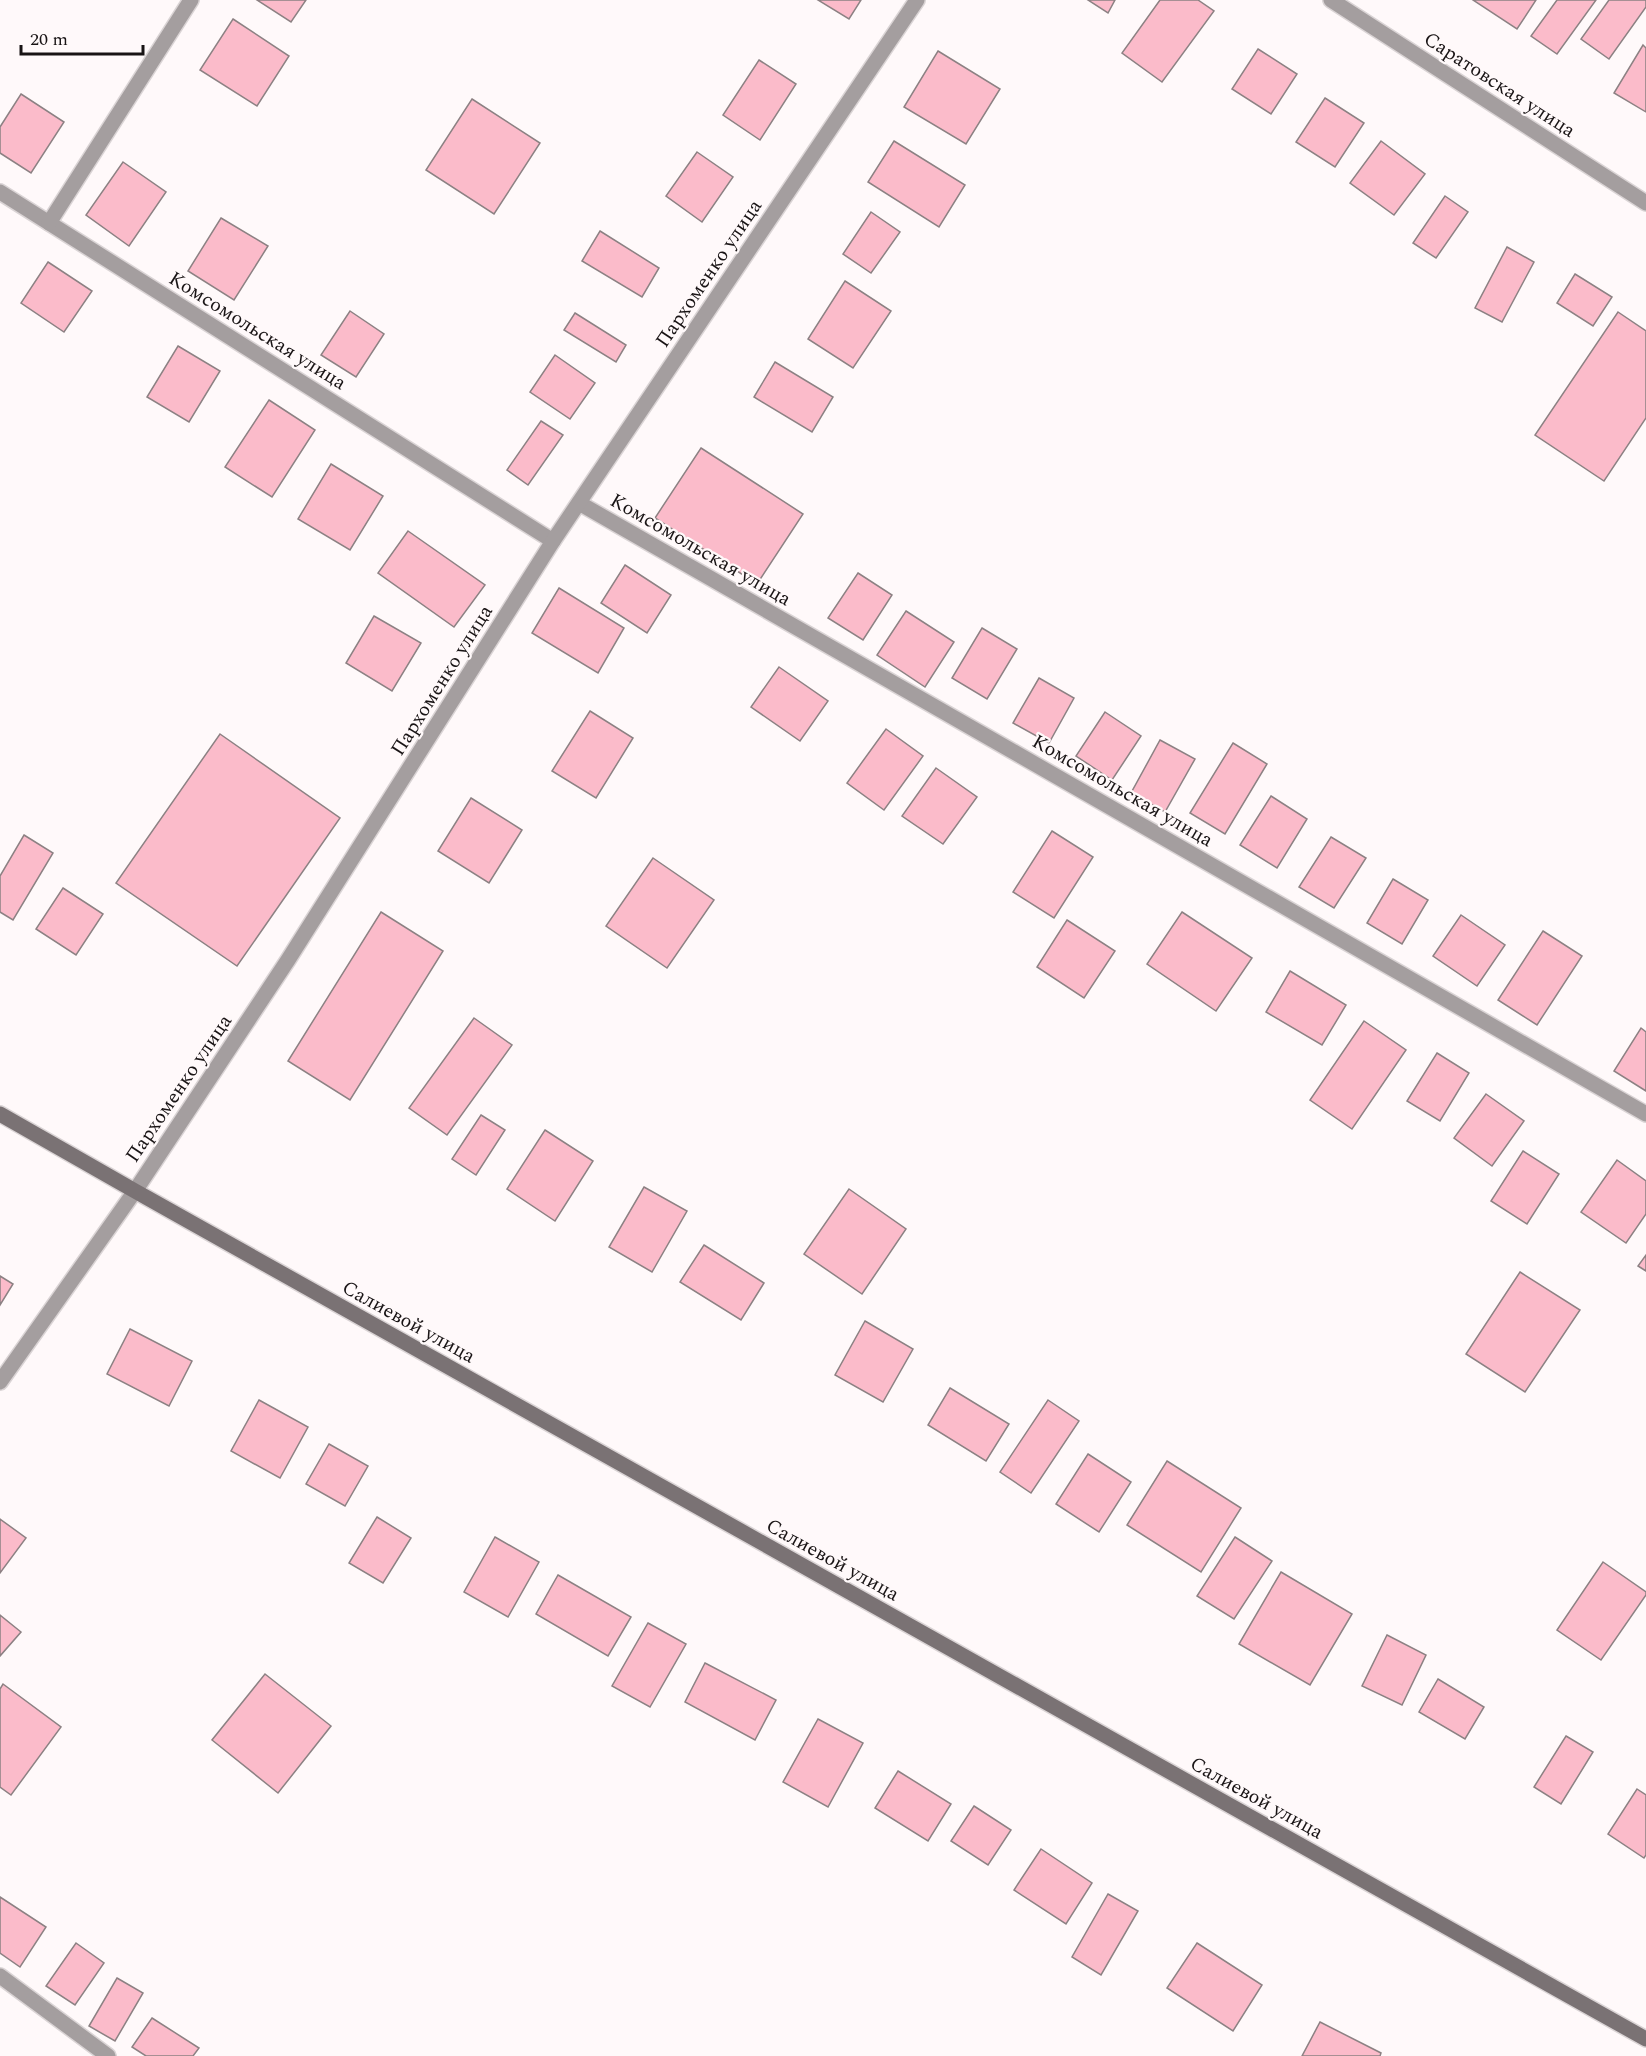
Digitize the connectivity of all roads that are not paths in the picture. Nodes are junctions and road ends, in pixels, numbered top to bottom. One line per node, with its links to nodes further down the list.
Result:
1 (191, 0): 6 (street)
2 (917, 0): 7 (street, Пархоменко улица)
3 (1331, 0): 5 (street, Саратовская улица)
4 (0, 192): 6 (street, Комсомольская улица)
5 (1646, 203)
6 (49, 223): 8 (street, Комсомольская улица)
7 (579, 503): 8 (street, Пархоменко улица); 10 (street, Комсомольская улица)
8 (553, 541): 11 (street, Пархоменко улица)
9 (0, 1114): 11 (main road, Салиевой улица)
10 (1646, 1114)
11 (135, 1191): 12 (street, Пархоменко улица); 14 (main road, Салиевой улица)
12 (0, 1382)
13 (0, 1976): 15 (street)
14 (1646, 2039)
15 (108, 2056)

